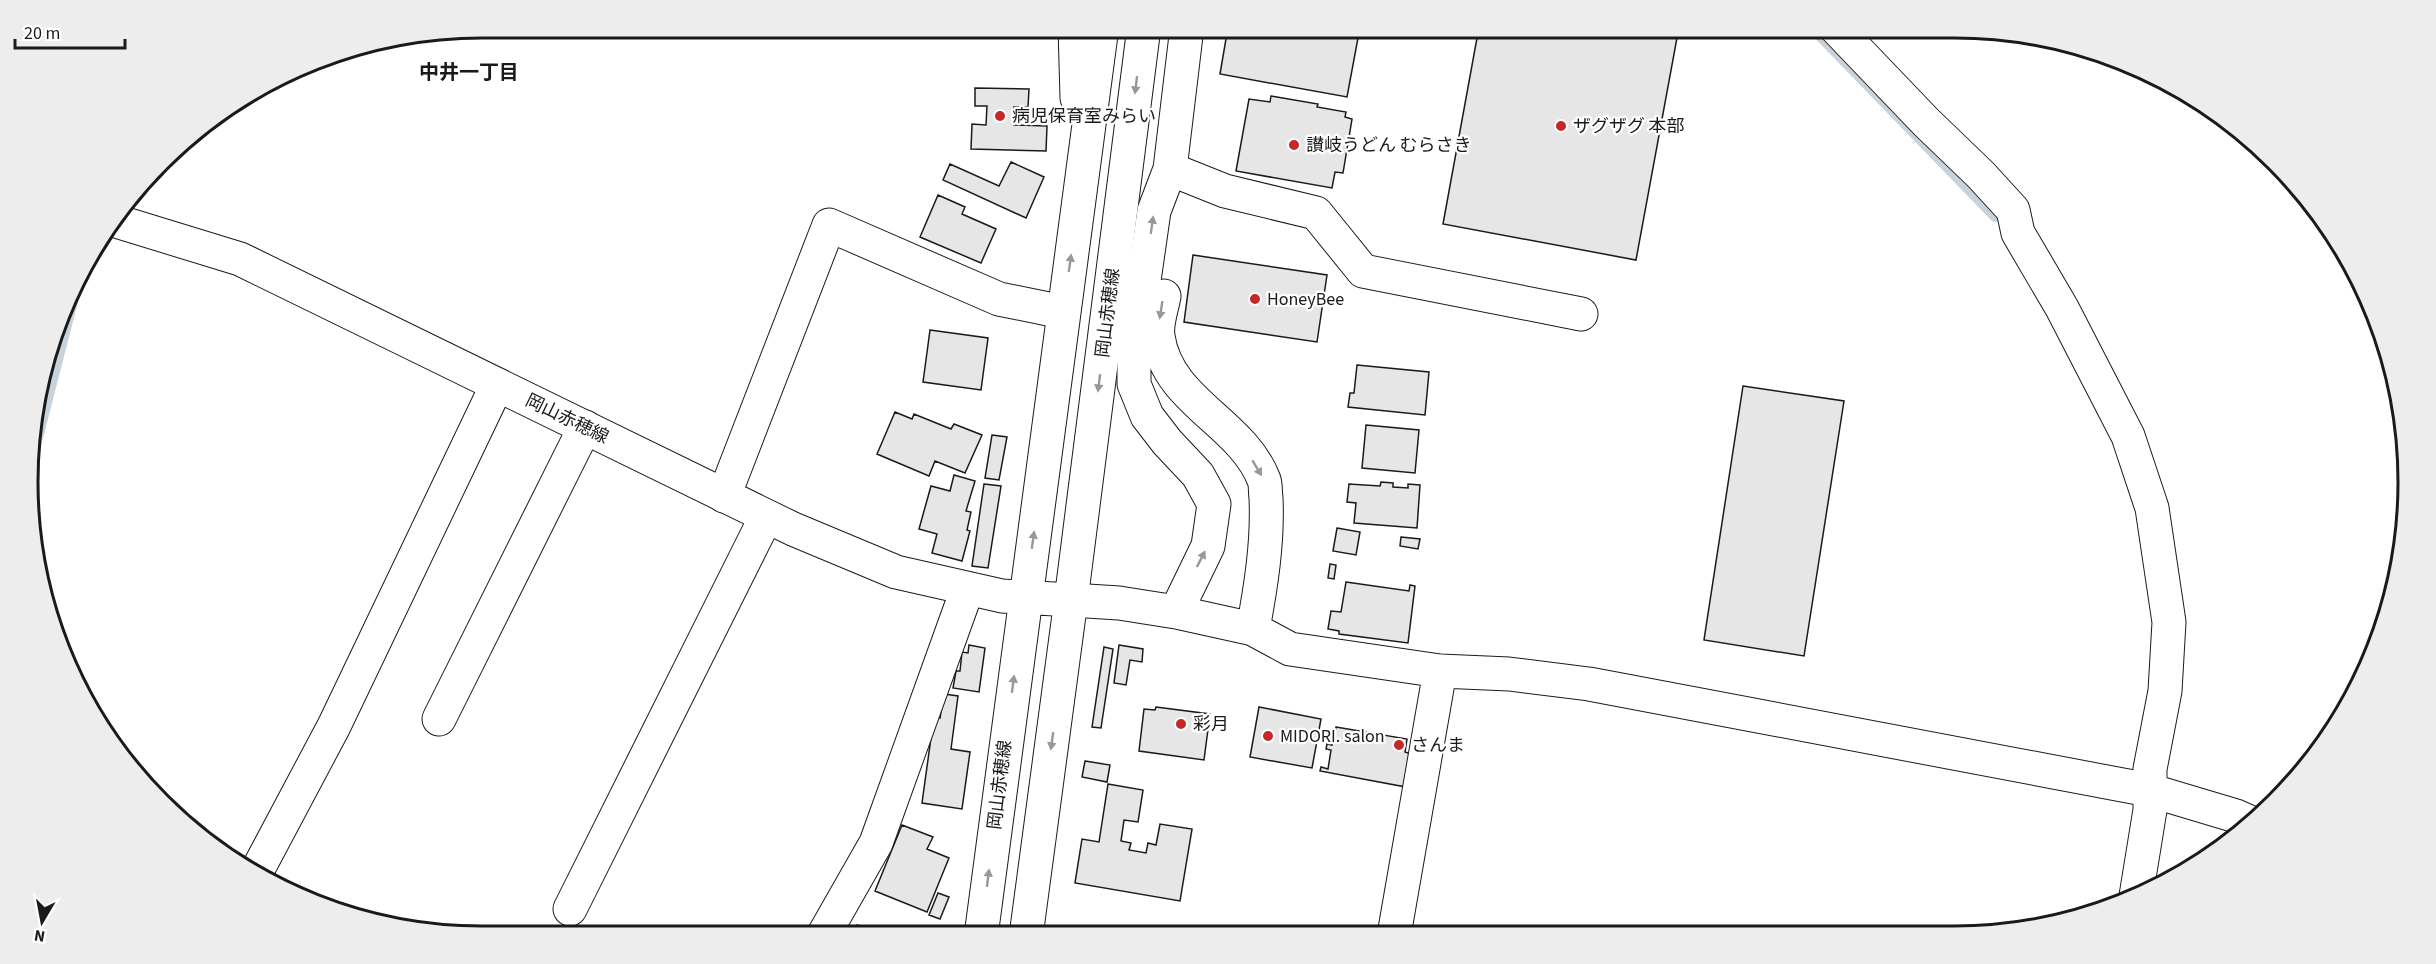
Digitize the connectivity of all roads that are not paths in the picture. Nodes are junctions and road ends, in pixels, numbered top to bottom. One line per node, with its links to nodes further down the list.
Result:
1 (1075, 38): 7 (street)
2 (1101, 38): 7 (street, 岡山赤穂線)
3 (1143, 38): 17 (street, 岡山赤穂線, one-way to 17)
4 (1186, 38): 6 (street)
5 (1846, 38): 22 (street)
6 (1170, 169): 10 (street); 18 (street, one-way to 6); 19 (street, one-way to 19)
7 (1080, 189): 9 (street, 岡山赤穂線, one-way to 7)
8 (121, 222): 11 (street, 岡山赤穂線)
9 (1063, 312): 13 (street); 16 (street, 岡山赤穂線, one-way to 9)
10 (1581, 314)
11 (497, 385): 12 (street, 岡山赤穂線); 24 (street)
12 (585, 427): 13 (street, 岡山赤穂線); 21 (street)
13 (723, 496): 14 (street, 岡山赤穂線)
14 (766, 517): 15 (street, 岡山赤穂線); 26 (street)
15 (967, 590): 16 (street, 岡山赤穂線); 27 (street)
16 (1025, 598): 17 (street, 岡山赤穂線); 28 (street, 岡山赤穂線, one-way to 16)
17 (1071, 600): 18 (street); 29 (street, 岡山赤穂線, one-way to 29)
18 (1176, 612): 19 (street)
19 (1253, 629): 20 (street)
20 (1440, 671): 22 (street); 30 (street)
21 (440, 719)
22 (2149, 790): 23 (street); 25 (street)
23 (2243, 819)
24 (259, 866)
25 (2137, 887)
26 (570, 909)
27 (830, 926)
28 (982, 926)
29 (1027, 926)
30 (1396, 926)

